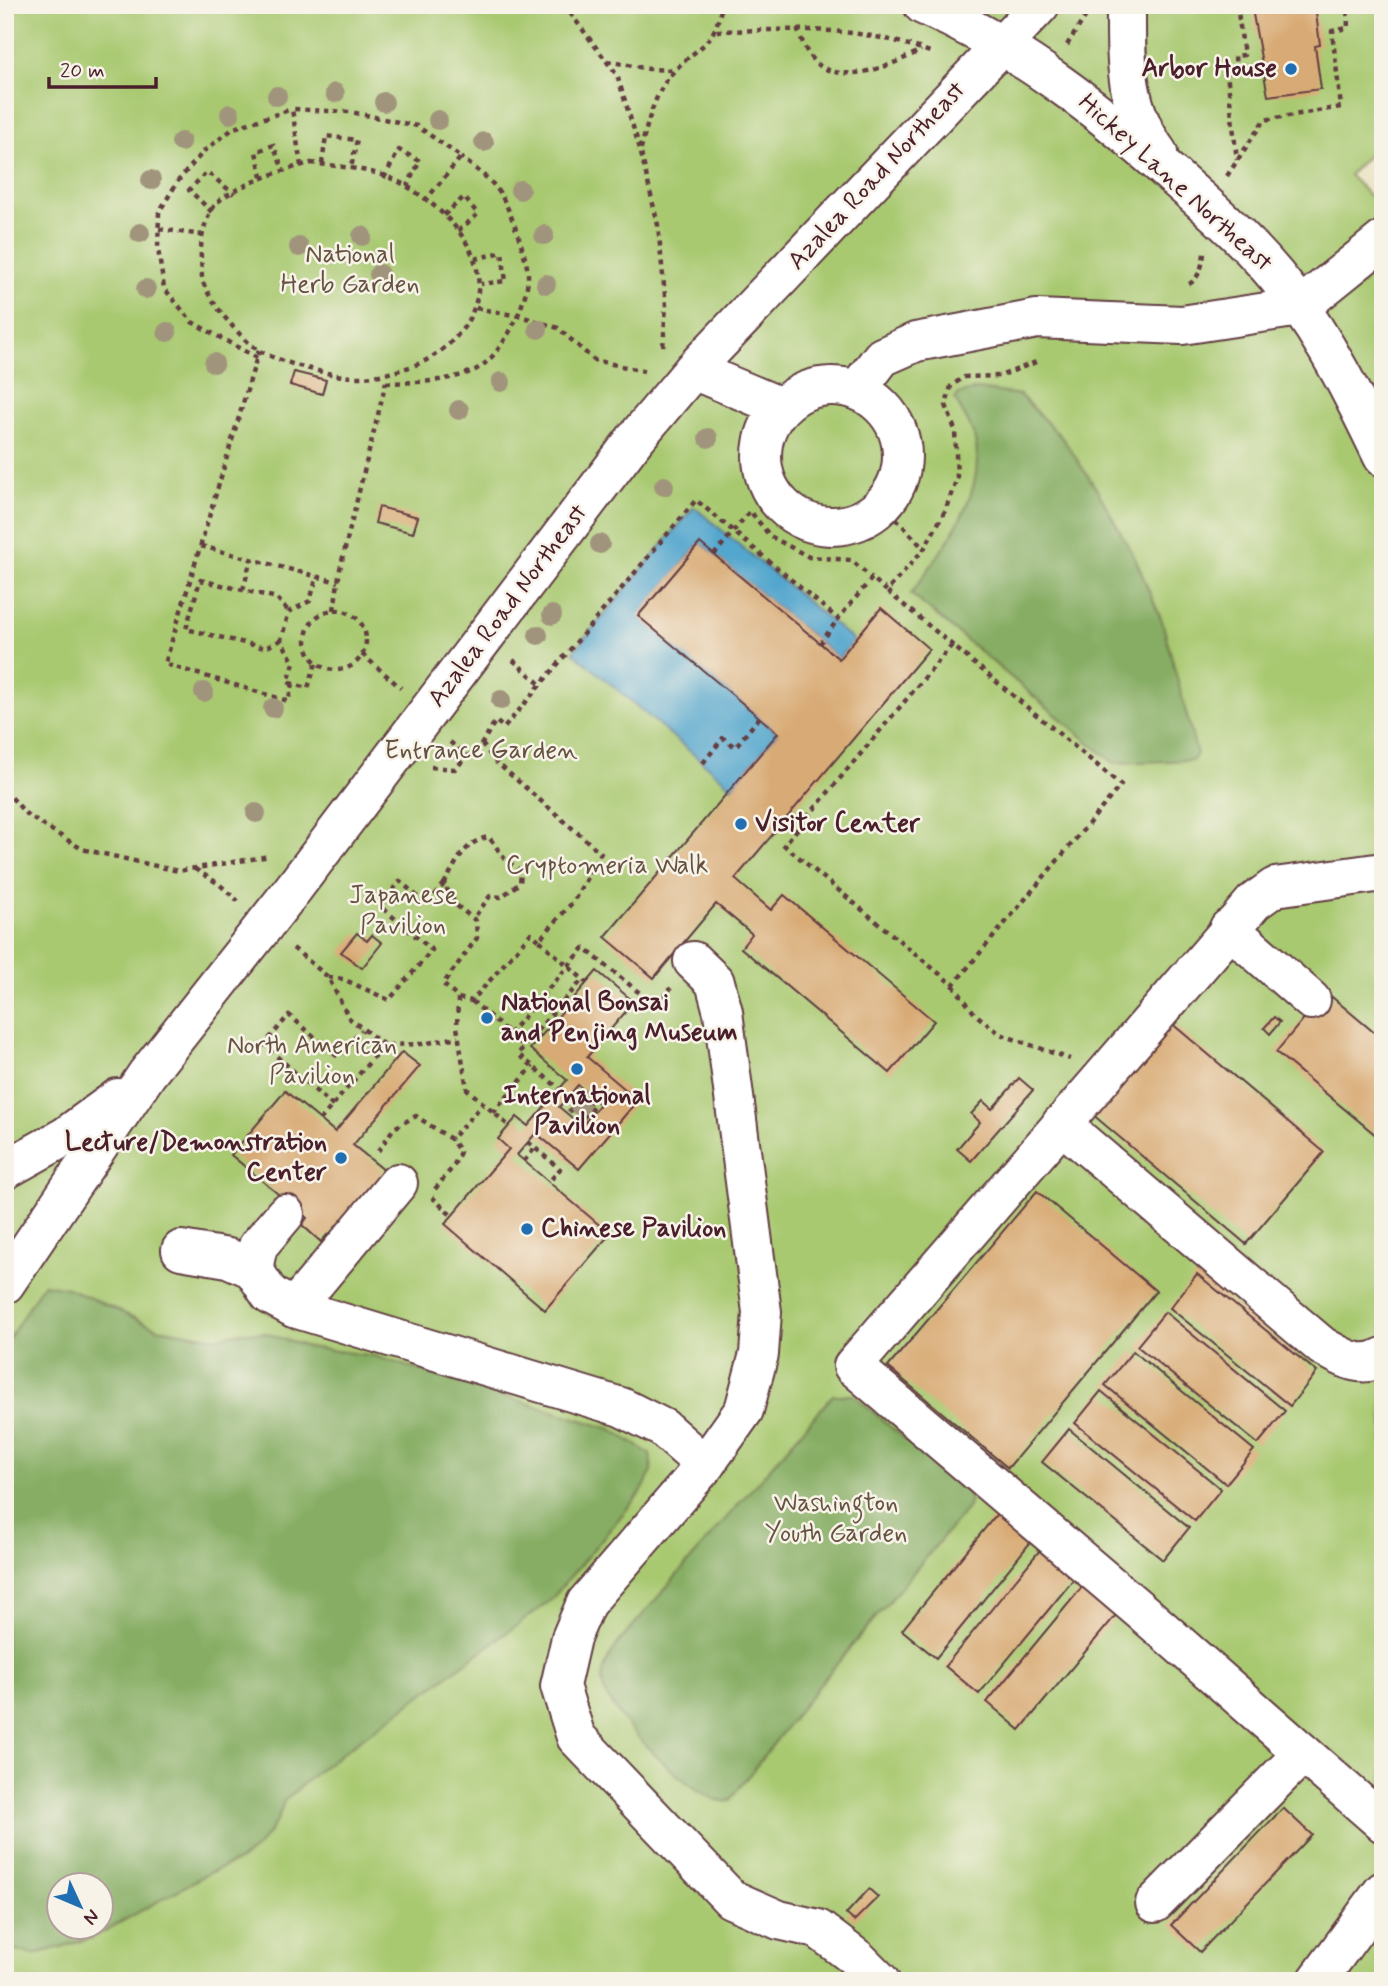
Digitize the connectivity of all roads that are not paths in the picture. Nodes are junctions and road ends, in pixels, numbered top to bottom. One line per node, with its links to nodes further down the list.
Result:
1 (923, 5): 4 (street, Hickey Lane Northeast)
2 (1040, 5): 4 (street, Azalea Road Northeast)
3 (1126, 5): 5 (street)
4 (1001, 46): 5 (street, Hickey Lane Northeast); 8 (street, Azalea Road Northeast)
5 (1178, 180): 7 (street, Hickey Lane Northeast)
6 (1383, 240): 7 (street)
7 (1300, 307): 9 (street); 11 (street, Hickey Lane Northeast)
8 (677, 368): 10 (street); 16 (street, Azalea Road Northeast)
9 (857, 390): 10 (street); 10 (street)
10 (781, 407)
11 (1383, 457)
12 (1383, 872): 13 (street)
13 (1229, 928): 15 (street); 17 (street)
14 (693, 961): 26 (street)
15 (1311, 1000)
16 (147, 1074): 18 (street); 23 (street, Azalea Road Northeast)
17 (1061, 1124): 25 (street); 27 (street)
18 (5, 1170)
19 (392, 1170): 24 (street)
20 (285, 1214): 22 (street)
21 (181, 1250): 22 (street)
22 (253, 1269): 24 (street)
23 (5, 1284)
24 (295, 1308): 26 (street)
25 (1383, 1357)
26 (705, 1465): 31 (street)
27 (1303, 1753): 28 (street); 30 (street)
28 (1383, 1823)
29 (1383, 1891): 32 (street)
30 (1155, 1903)
31 (880, 1981)
32 (1317, 1981)

